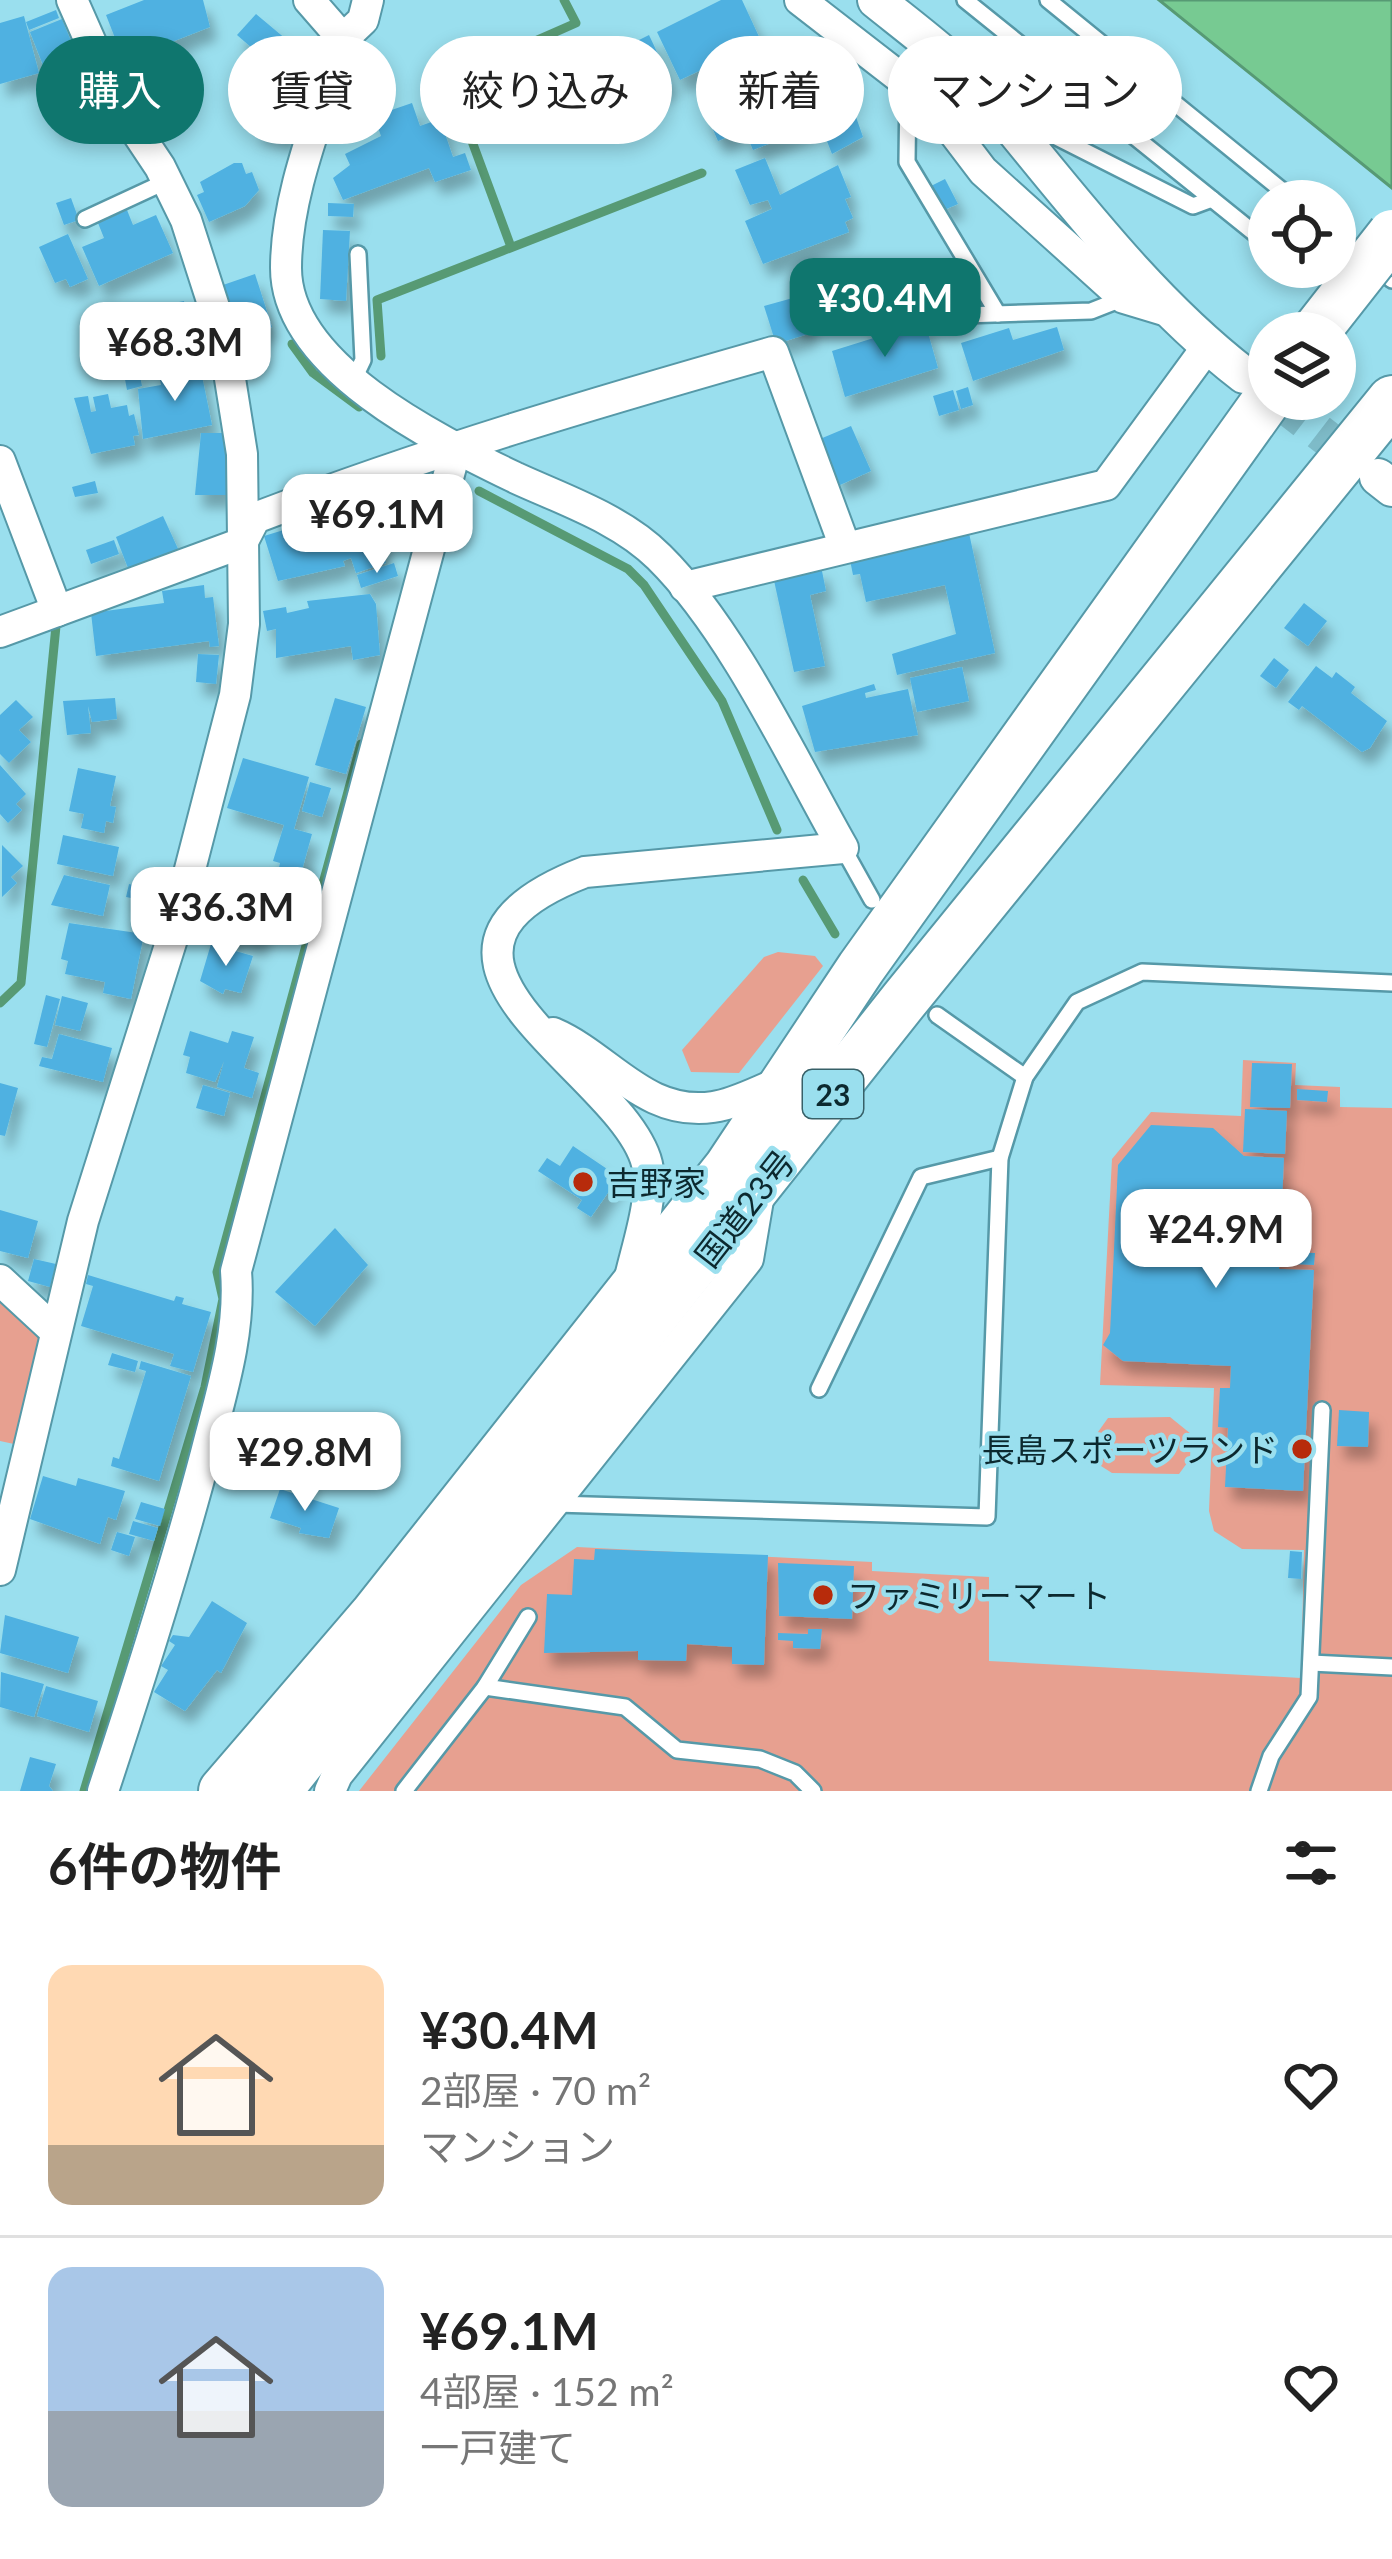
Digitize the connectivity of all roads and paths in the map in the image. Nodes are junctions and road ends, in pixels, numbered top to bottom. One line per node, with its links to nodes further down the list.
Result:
1 (72, 0): 18 (street)
2 (310, 0): 8 (street)
3 (368, 0): 9 (street)
4 (800, 0): 11 (street)
5 (876, 0): 10 (street)
6 (965, 0): 19 (lane)
7 (1048, 0): 17 (lane)
8 (340, 36)
9 (346, 36)
10 (917, 36)
11 (888, 70)
12 (312, 144): 33 (street)
13 (907, 144): 29 (lane)
14 (962, 144): 26 (street)
15 (1023, 144): 30 (street)
16 (1072, 144): 19 (lane)
17 (1269, 180)
18 (166, 181): 20 (lane); 38 (street)
19 (1212, 199): 21 (lane)
20 (85, 219)
21 (1248, 227)
22 (1392, 234): 27 (highway, bridge)
23 (1356, 251): 25 (lane)
24 (358, 254): 33 (lane)
25 (1392, 280)
26 (1124, 298): 29 (lane); 30 (street)
27 (1332, 312)
28 (964, 314): 29 (lane)
29 (998, 314)
30 (1177, 314): 31 (street)
31 (1208, 346): 32 (street); 39 (street)
32 (1248, 379)
33 (352, 382): 36 (street)
34 (1248, 399): 49 (highway, 国道23号 / 23)
35 (1392, 400): 51 (highway, 国道23号 / 23)
36 (456, 448): 38 (street); 39 (street); 40 (street); 65 (street)
37 (0, 461): 41 (street)
38 (242, 543): 41 (street); 54 (street)
39 (845, 547): 40 (street)
40 (685, 587): 43 (street)
41 (57, 611): 42 (street)
42 (0, 632)
43 (843, 848): 44 (lane); 47 (street)
44 (872, 900)
45 (1392, 983): 48 (lane)
46 (937, 1015): 48 (lane)
47 (531, 1023): 49 (street); 53 (street)
48 (1025, 1077): 50 (lane)
49 (788, 1079): 53 (highway, 国道23号 / 23)
50 (1000, 1158): 55 (lane); 58 (lane)
51 (760, 1189): 58 (street); 67 (highway, 国道23号 / 23)
52 (0, 1280): 54 (street)
53 (626, 1300): 66 (highway, 国道23号 / 23)
54 (54, 1330): 57 (street)
55 (819, 1389)
56 (1322, 1410): 61 (lane)
57 (14, 1455): 59 (street)
58 (554, 1504): 64 (street)
59 (0, 1570)
60 (527, 1617): 63 (lane)
61 (1311, 1663): 62 (lane); 70 (lane)
62 (1392, 1666)
63 (484, 1687): 68 (lane); 69 (lane)
64 (329, 1786)
65 (103, 1791)
66 (223, 1791)
67 (277, 1791)
68 (404, 1791)
69 (813, 1791)
70 (1258, 1791)

